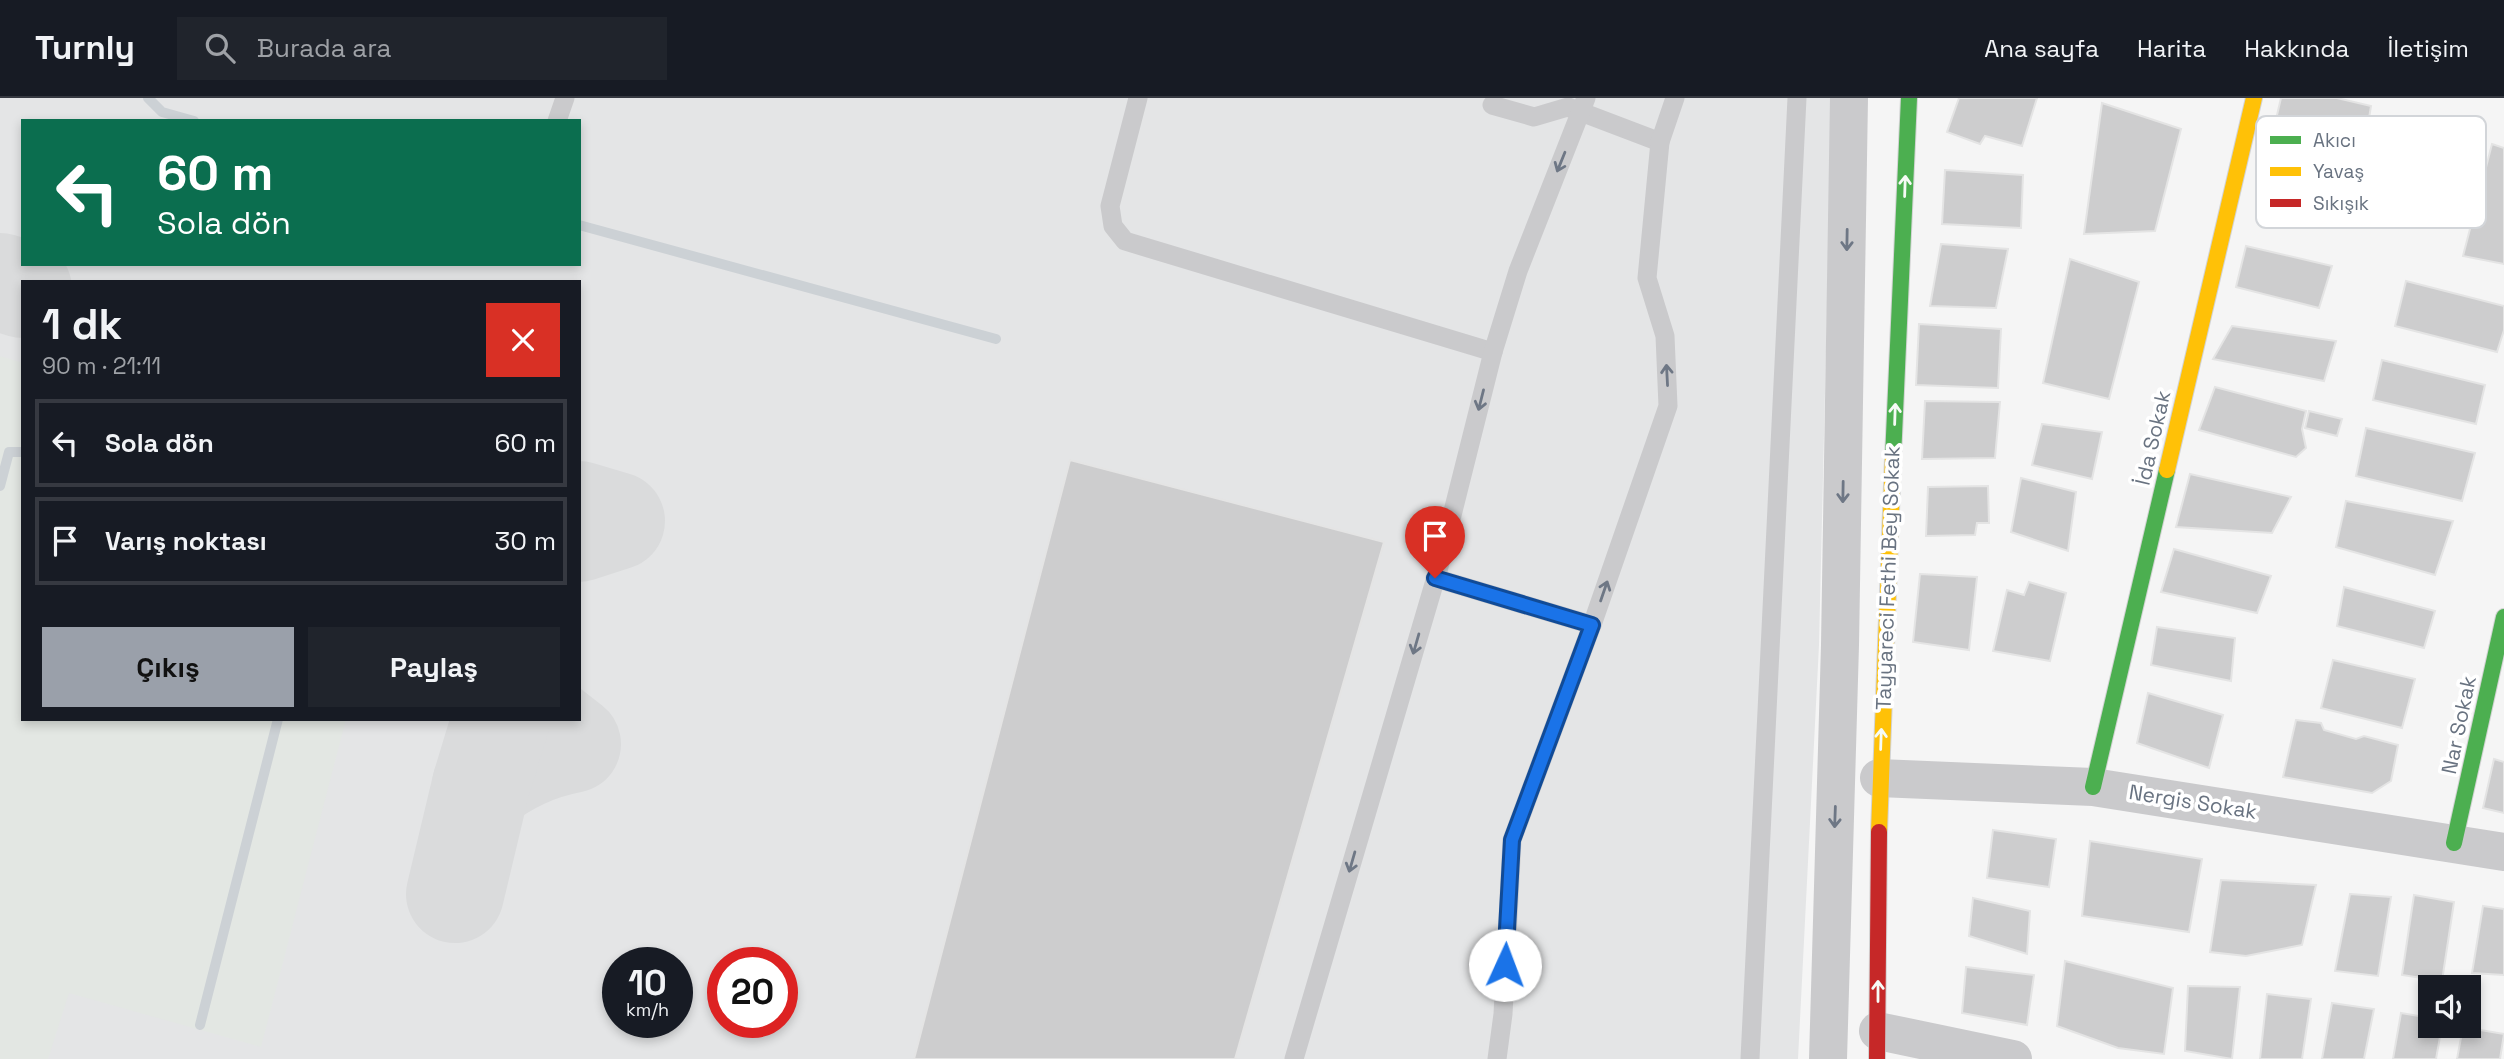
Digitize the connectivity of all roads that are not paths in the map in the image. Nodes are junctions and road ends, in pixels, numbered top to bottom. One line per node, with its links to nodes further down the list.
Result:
1 (565, 98): 10 (lane)
2 (1138, 98): 12 (lane)
3 (1675, 98): 11 (lane)
4 (1797, 98): 23 (lane)
5 (1849, 98): 24 (street, one-way to 24)
6 (1909, 98): 16 (street, Tayyareci Fethi Bey Sokak, one-way to 6)
7 (2254, 98): 17 (street, İda Sokak)
8 (1574, 104): 9 (lane); 11 (lane); 12 (lane, one-way to 12)
9 (1492, 105)
10 (558, 119)
11 (1660, 142): 15 (lane, one-way to 11)
12 (1493, 352): 13 (lane, one-way to 13)
13 (1435, 578): 15 (lane); 21 (lane, one-way to 21)
14 (2504, 617): 18 (street, Nar Sokak)
15 (1592, 625): 22 (lane)
16 (1879, 778): 17 (street, Nergis Sokak); 20 (street, Tayyareci Fethi Bey Sokak, one-way to 16)
17 (2093, 787): 18 (street, Nergis Sokak)
18 (2454, 843): 19 (street, Nergis Sokak)
19 (2504, 852)
20 (1877, 1045): 25 (street)
21 (1294, 1059)
22 (1497, 1059)
23 (1750, 1059)
24 (1828, 1059)
25 (2013, 1059)

